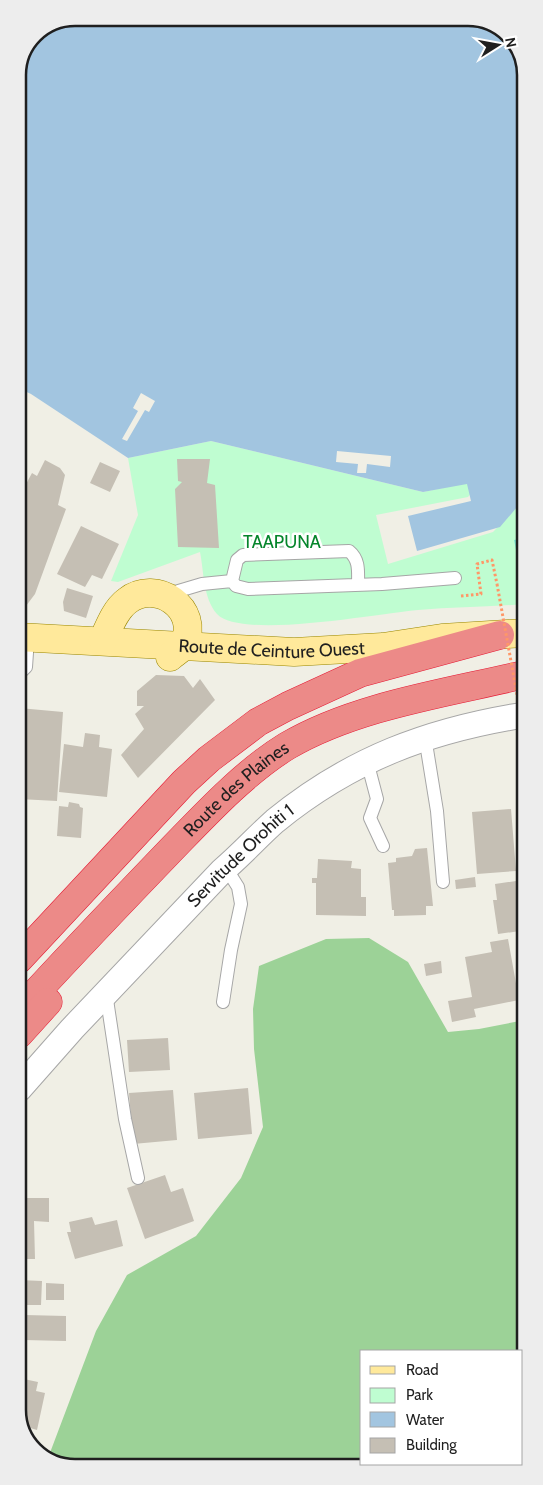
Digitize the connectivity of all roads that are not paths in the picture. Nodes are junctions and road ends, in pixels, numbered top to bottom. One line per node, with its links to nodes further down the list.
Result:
1 (455, 578): 3 (lane)
2 (232, 581): 3 (lane); 3 (lane); 4 (lane)
3 (358, 585)
4 (165, 595): 8 (main road); 9 (main road)
5 (512, 634): 9 (main road, Route de Ceinture Ouest); 18 (highway)
6 (26, 637): 8 (main road, Route de Ceinture Ouest)
7 (26, 638): 9 (main road)
8 (103, 640): 9 (main road, Route de Ceinture Ouest)
9 (184, 645)
10 (517, 692): 14 (highway, Route des Plaines)
11 (517, 696): 12 (street, Servitude Orohiti 1)
12 (425, 737): 13 (street, Servitude Orohiti 1); 17 (lane)
13 (367, 761): 15 (lane); 16 (street, Servitude Orohiti 1)
14 (221, 800): 21 (highway, Route des Plaines); 22 (highway)
15 (383, 846)
16 (226, 868): 19 (street, Servitude Orohiti 1); 20 (lane)
17 (443, 882)
18 (26, 951)
19 (106, 993): 23 (street, Servitude Orohiti 1); 24 (lane)
20 (223, 1002)
21 (26, 1003)
22 (26, 1026)
23 (26, 1081)
24 (138, 1178)

